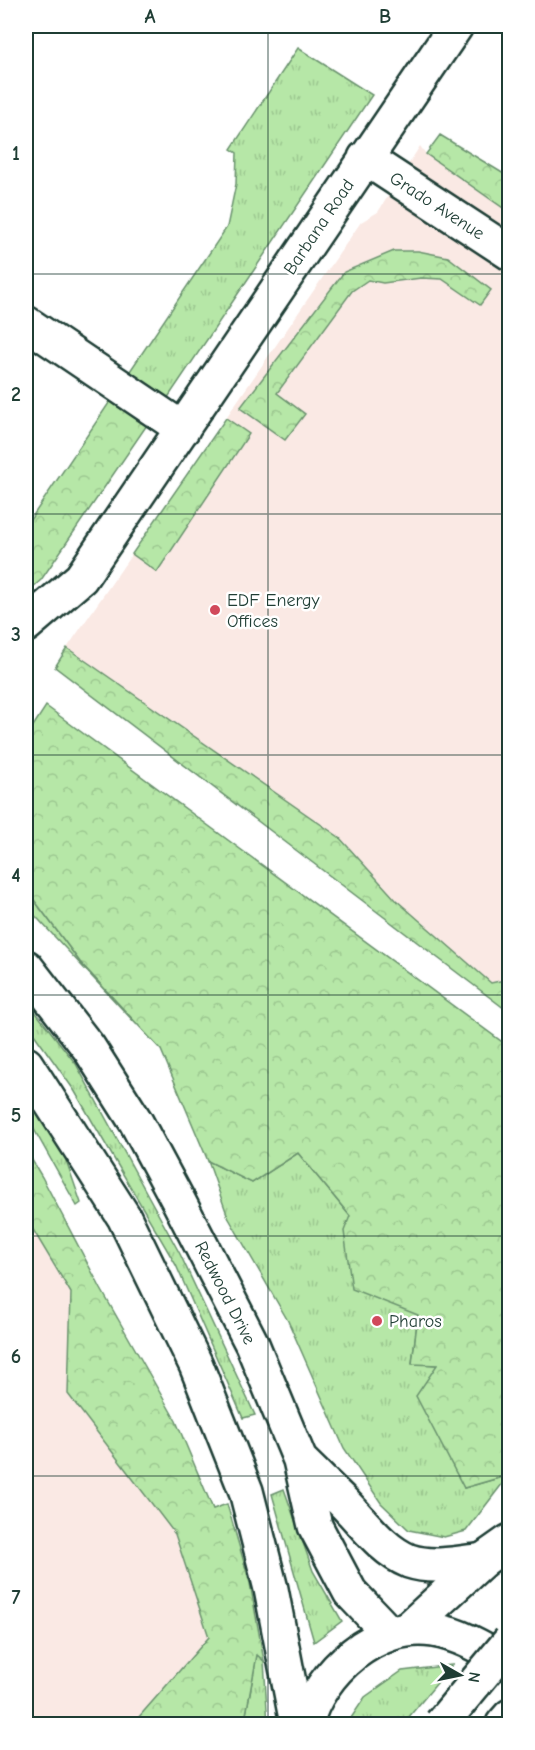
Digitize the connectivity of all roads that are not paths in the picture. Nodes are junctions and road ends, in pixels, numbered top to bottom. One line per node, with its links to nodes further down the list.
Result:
1 (456, 26): 2 (main road, Barbana Road)
2 (365, 158): 3 (main road, Grado Avenue); 5 (main road, Barbana Road)
3 (510, 253)
4 (26, 323): 5 (main road)
5 (183, 429): 6 (main road, Barbana Road)
6 (26, 625)
7 (26, 967): 9 (main road, Redwood Drive)
8 (26, 1064): 16 (main road)
9 (300, 1460): 11 (main road); 12 (main road, Redwood Drive)
10 (510, 1541): 11 (main road)
11 (483, 1560): 12 (main road)
12 (399, 1631): 14 (main road); 17 (main road)
13 (510, 1641): 18 (main road, bridge)
14 (510, 1664)
15 (510, 1716): 19 (main road)
16 (297, 1725)
17 (306, 1725)
18 (441, 1725)
19 (503, 1725)

